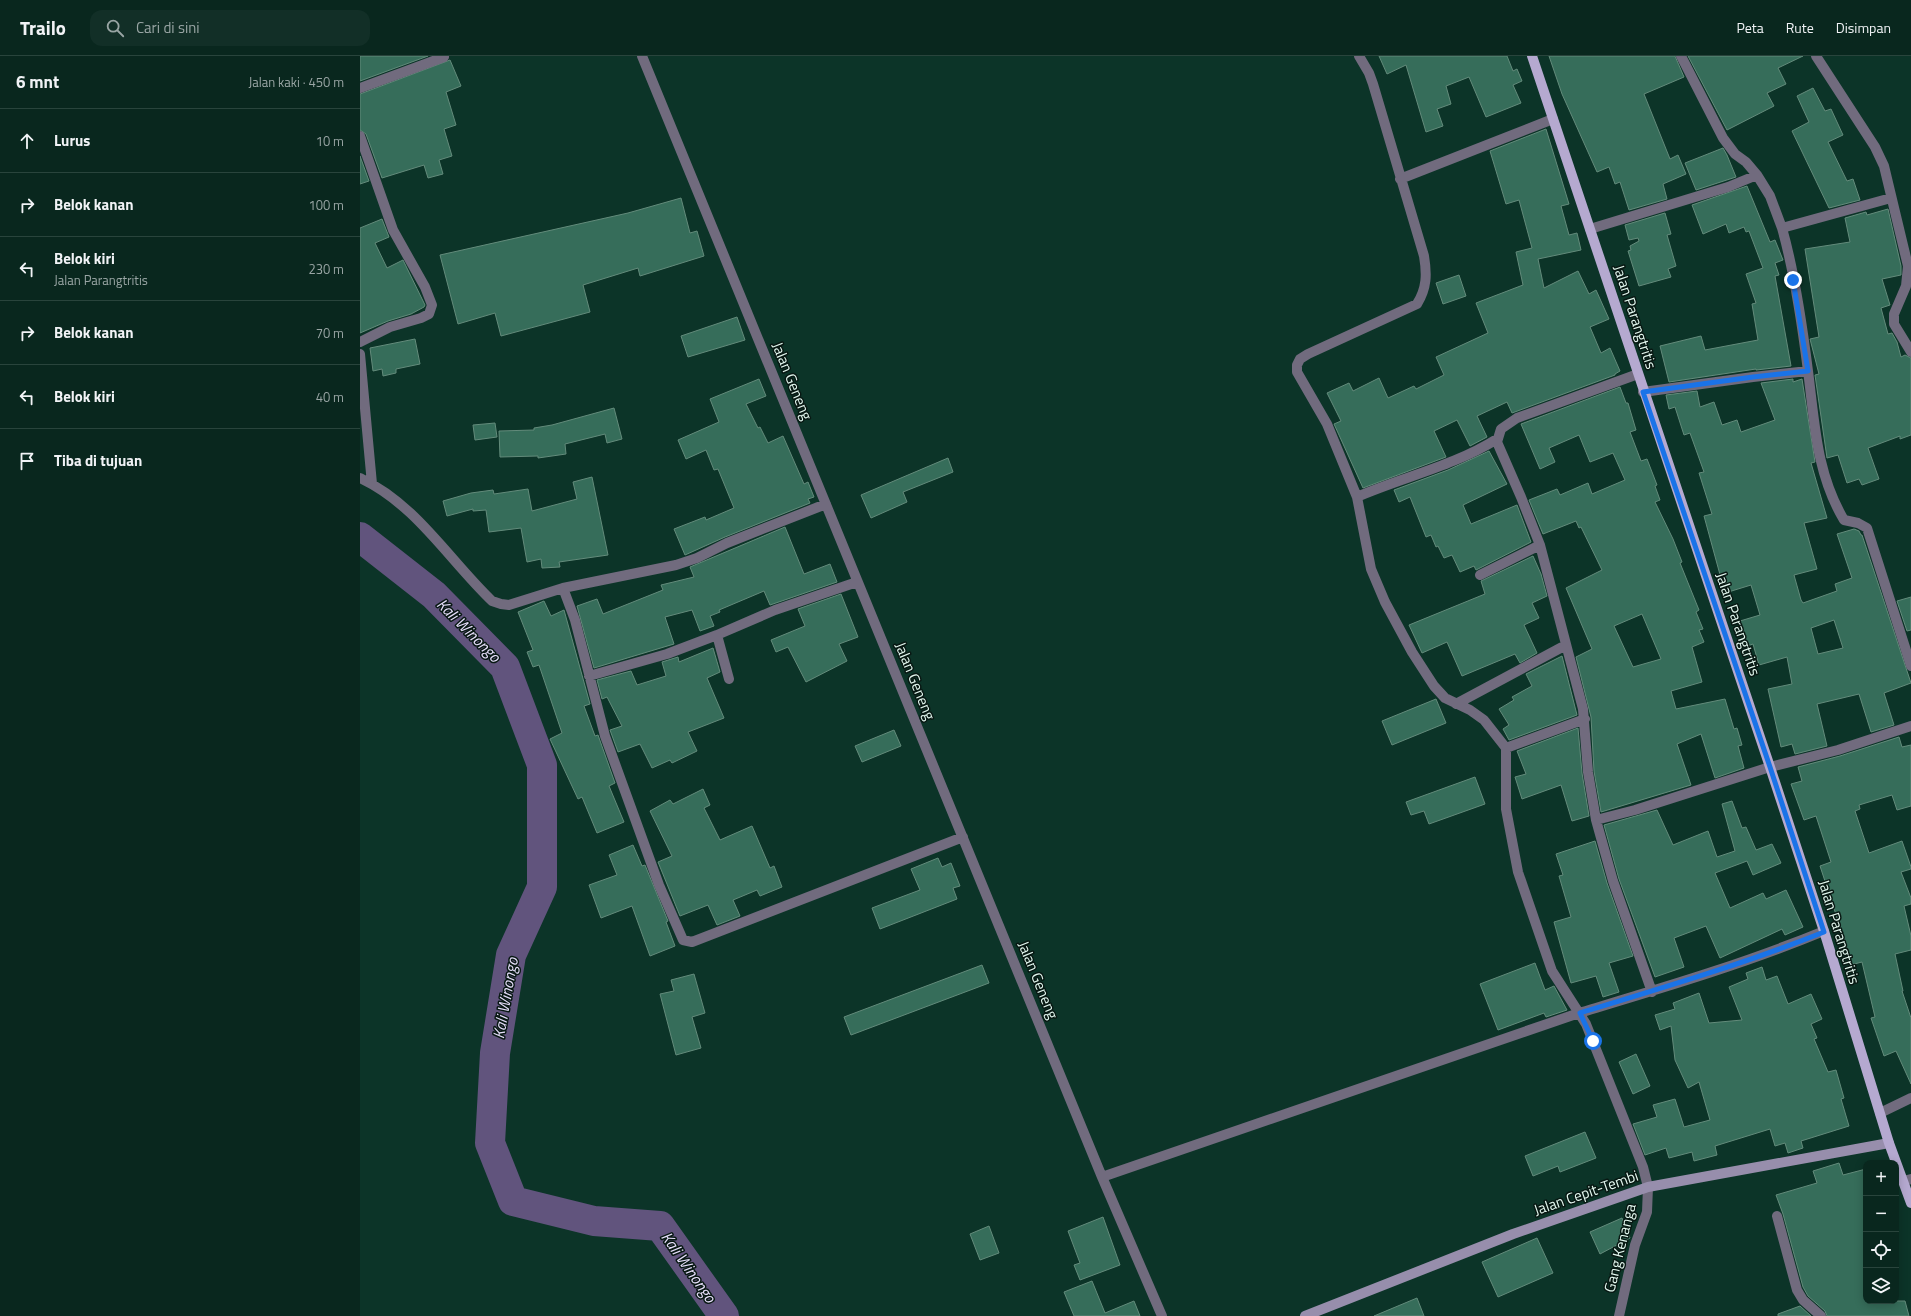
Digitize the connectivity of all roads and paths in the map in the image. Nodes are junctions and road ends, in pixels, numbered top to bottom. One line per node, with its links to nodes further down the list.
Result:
1 (642, 56): 26 (street, Jalan Geneng)
2 (1359, 56): 11 (street)
3 (1532, 56): 8 (main road, Jalan Parangtritis)
4 (1681, 56): 10 (street)
5 (1816, 56): 12 (street)
6 (444, 57): 7 (street)
7 (360, 88)
8 (1553, 119): 11 (street); 14 (main road, Jalan Parangtritis)
9 (360, 136): 16 (street)
10 (1757, 175): 13 (street); 14 (street)
11 (1400, 178): 25 (street)
12 (1891, 198): 13 (street); 15 (street)
13 (1782, 228): 19 (street)
14 (1590, 229): 20 (main road, Jalan Parangtritis)
15 (1910, 265): 17 (street)
16 (360, 342)
17 (1911, 352)
18 (360, 354): 24 (street)
19 (1808, 371): 21 (street); 33 (street)
20 (1638, 374): 21 (main road, Jalan Parangtritis); 22 (street)
21 (1643, 392): 40 (main road, Jalan Parangtritis)
22 (1497, 439): 25 (street); 27 (street)
23 (360, 478): 24 (street)
24 (372, 484): 30 (street)
25 (1357, 497): 36 (street)
26 (826, 504): 29 (street, Jalan Geneng); 30 (street)
27 (1540, 546): 28 (street); 32 (street)
28 (1480, 575)
29 (857, 582): 31 (street); 42 (street, Jalan Geneng)
30 (563, 588): 34 (street)
31 (717, 635): 34 (street); 35 (street)
32 (1566, 645): 36 (street); 37 (street)
33 (1911, 666)
34 (589, 676): 42 (street)
35 (729, 679)
36 (1456, 704): 39 (street)
37 (1584, 719): 39 (street); 41 (street)
38 (1911, 726): 40 (street)
39 (1506, 748): 45 (street, Gang Kenanga)
40 (1770, 767): 41 (street); 43 (main road, Jalan Parangtritis)
41 (1596, 820): 44 (street)
42 (963, 837): 49 (street, Jalan Geneng)
43 (1824, 932): 44 (street); 47 (main road, Jalan Parangtritis)
44 (1652, 992): 45 (street)
45 (1580, 1013): 49 (street); 51 (street, Gang Kenanga)
46 (1911, 1098): 47 (street)
47 (1880, 1113): 48 (main road, Jalan Parangtritis)
48 (1889, 1143): 50 (main road, Jalan Parangtritis); 51 (main road, Jalan Cepit-Tembi)
49 (1102, 1177): 54 (street, Jalan Geneng)
50 (1907, 1180): 52 (main road, Jalan Parangtritis)
51 (1648, 1187): 55 (main road, Jalan Cepit-Tembi); 56 (street, Gang Kenanga)
52 (1911, 1203)
53 (1777, 1216): 57 (street)
54 (1162, 1316)
55 (1305, 1316)
56 (1619, 1316)
57 (1821, 1316)

